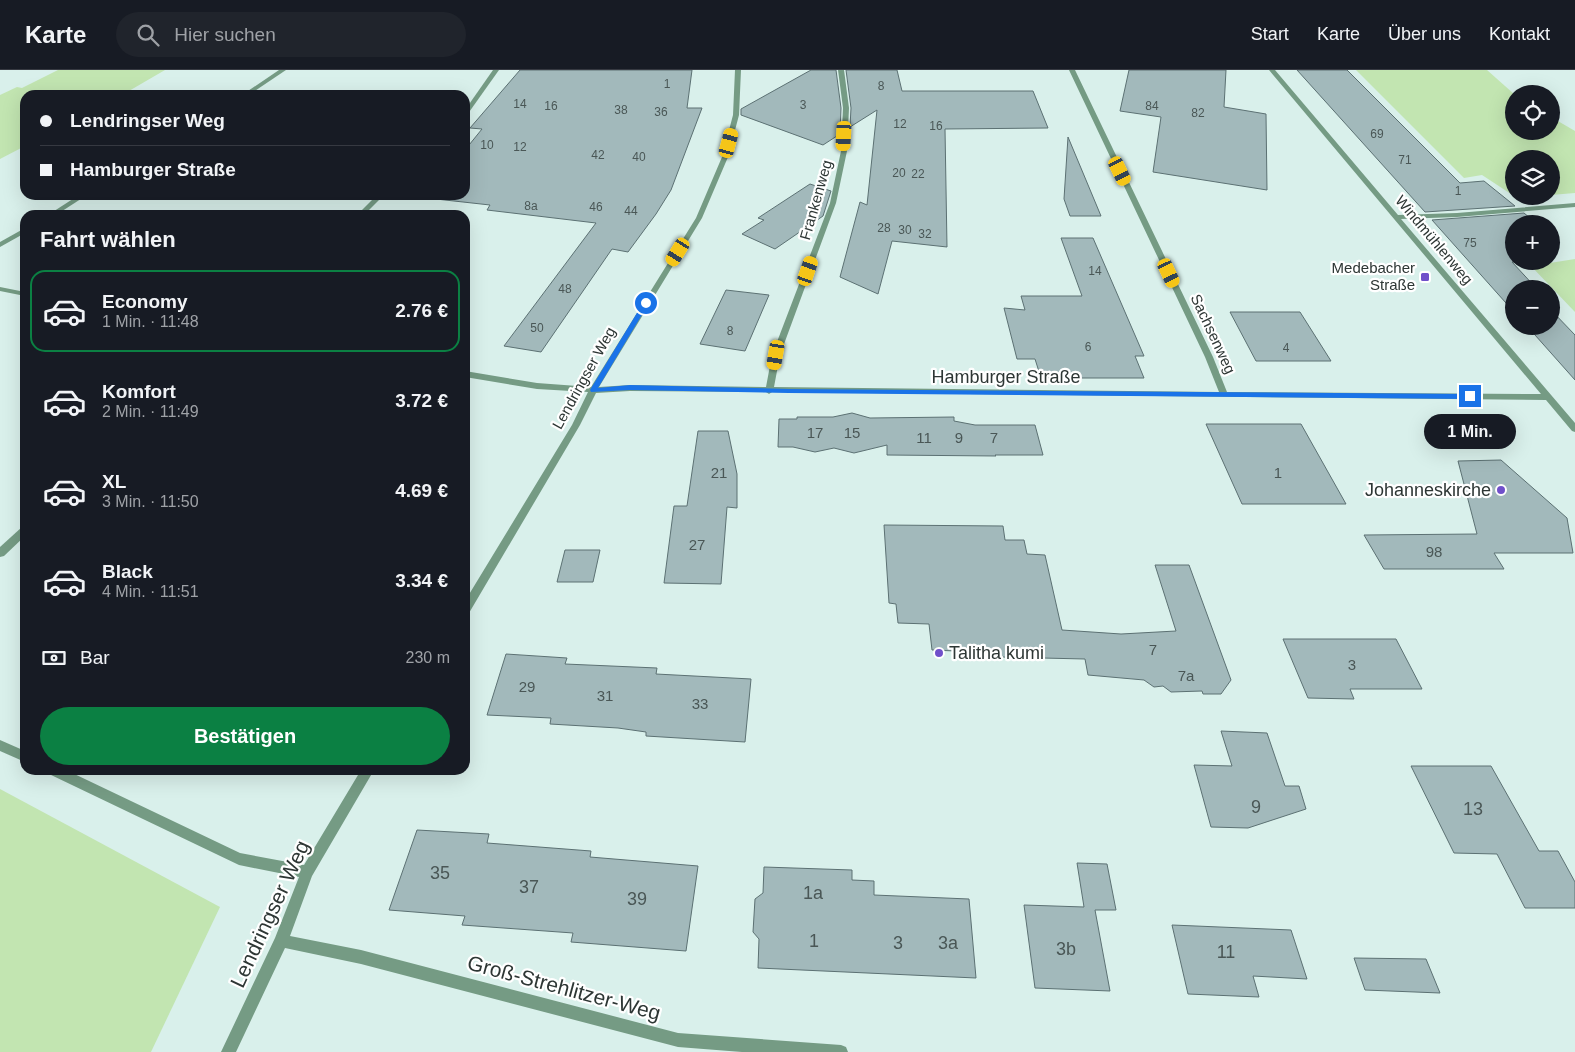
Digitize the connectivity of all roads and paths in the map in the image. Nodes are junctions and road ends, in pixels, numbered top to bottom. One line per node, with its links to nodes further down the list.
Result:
1 (283, 70): 7 (street)
2 (496, 70): 8 (street)
3 (738, 70): 20 (street, Lendringser Weg)
4 (841, 70): 21 (street, Frankenweg)
5 (1072, 70): 22 (street, Sachsenweg)
6 (1272, 70): 14 (street, Windmühlenweg)
7 (253, 90)
8 (470, 107)
9 (76, 200): 12 (street)
10 (376, 200): 13 (street)
11 (1575, 205): 14 (street)
12 (59, 210)
13 (365, 210)
14 (1398, 217): 23 (street, Windmühlenweg)
15 (20, 233): 16 (street)
16 (0, 245)
17 (0, 289): 18 (street)
18 (20, 293)
19 (470, 375): 20 (street, Hamburger Straße)
20 (593, 390): 21 (street, Hamburger Straße); 27 (street, Lendringser Weg)
21 (769, 390): 22 (street, Hamburger Straße)
22 (1224, 394): 23 (street, Hamburger Straße)
23 (1549, 397): 24 (street, Windmühlenweg)
24 (1575, 428)
25 (20, 535): 26 (street)
26 (0, 553)
27 (470, 602)
28 (0, 745): 29 (street)
29 (20, 755)
30 (63, 775): 32 (street)
31 (365, 775): 32 (street, Lendringser Weg)
32 (307, 872): 33 (street, Lendringser Weg)
33 (281, 941): 34 (street, Lendringser Weg); 35 (street, Groß-Strehlitzer-Weg)
34 (228, 1052)
35 (841, 1052)

